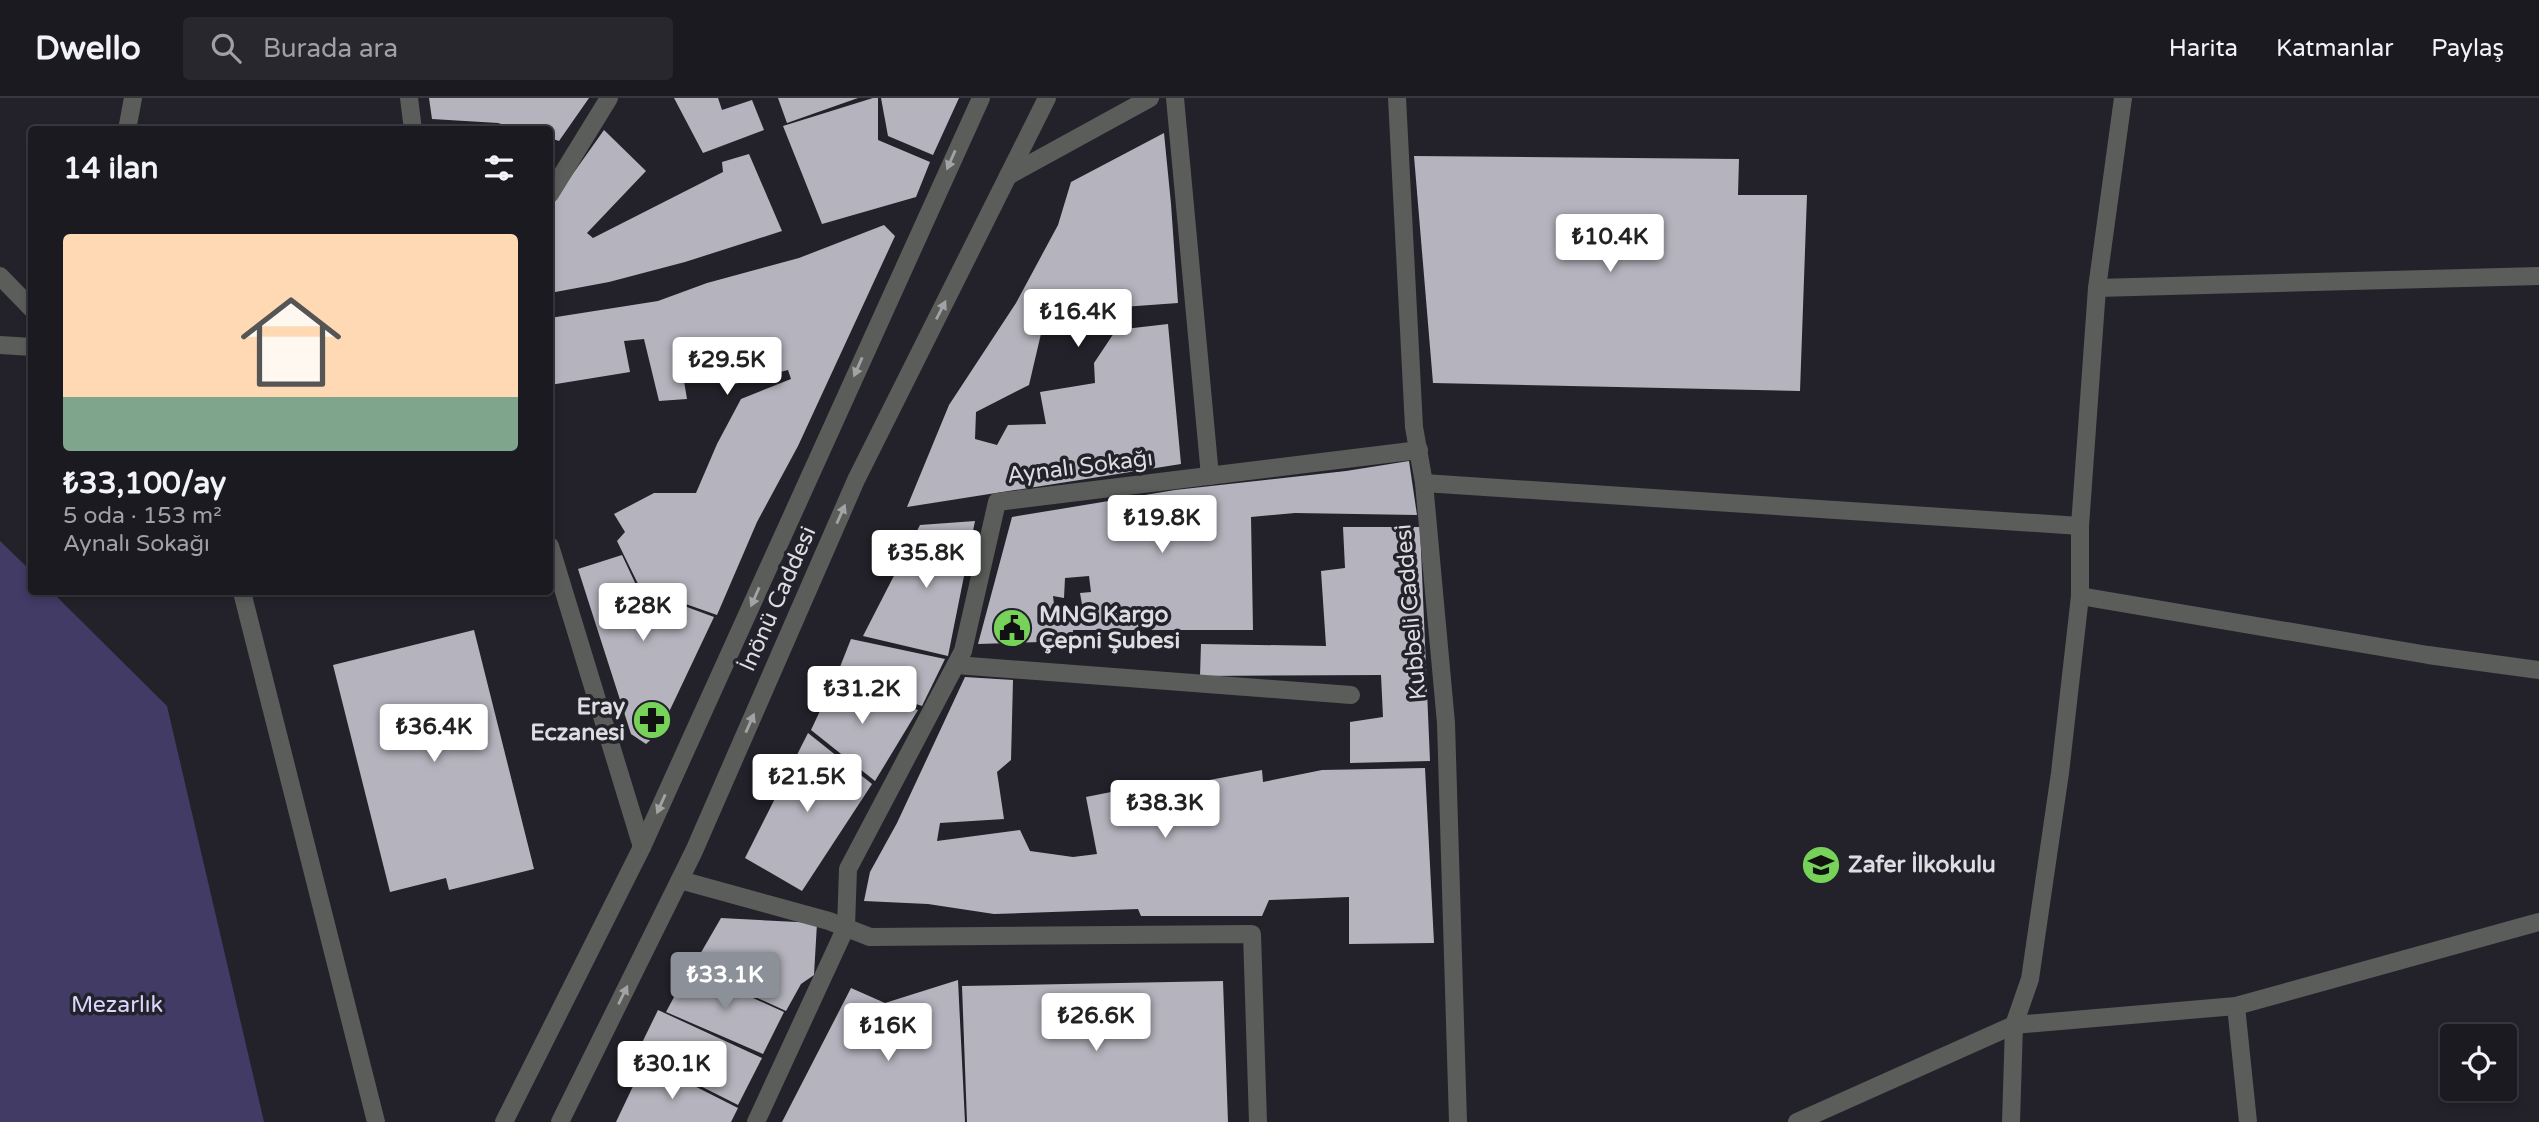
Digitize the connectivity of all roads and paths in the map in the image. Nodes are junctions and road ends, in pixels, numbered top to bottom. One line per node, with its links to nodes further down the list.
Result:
1 (133, 98): 10 (street)
2 (409, 98): 11 (street)
3 (609, 98): 13 (street)
4 (981, 98): 30 (street, İnönü Caddesi, one-way to 30)
5 (1047, 98): 12 (street, İnönü Caddesi)
6 (1150, 98): 12 (street)
7 (1175, 98): 21 (street)
8 (1397, 98): 20 (street, Kubbeli Caddesi)
9 (2123, 98): 16 (street)
10 (128, 126)
11 (412, 126)
12 (1008, 176): 31 (street, İnönü Caddesi, one-way to 12)
13 (553, 189)
14 (0, 276): 17 (street)
15 (2539, 276): 16 (street)
16 (2097, 288): 23 (street)
17 (28, 305)
18 (0, 345): 19 (street)
19 (28, 347)
20 (1419, 450): 21 (street, Aynalı Sokağı); 22 (street, Kubbeli Caddesi)
21 (1210, 476): 27 (street, Aynalı Sokağı)
22 (1424, 483): 23 (street); 41 (street, Kubbeli Caddesi)
23 (2080, 526): 26 (street)
24 (553, 556): 30 (street)
25 (243, 595): 36 (street)
26 (2080, 596): 28 (street); 35 (street)
27 (956, 665): 29 (street); 33 (street, Aynalı Sokağı)
28 (2539, 670)
29 (1351, 695)
30 (642, 847): 37 (street, İnönü Caddesi)
31 (680, 880): 33 (street); 38 (street, İnönü Caddesi, one-way to 31)
32 (2539, 922): 34 (street)
33 (846, 927): 39 (street, Aynalı Sokağı); 40 (street)
34 (2236, 1006): 35 (street); 44 (street)
35 (2014, 1025): 42 (street); 43 (street)
36 (376, 1122)
37 (504, 1122)
38 (560, 1122)
39 (756, 1122)
40 (1258, 1122)
41 (1458, 1122)
42 (1797, 1122)
43 (2011, 1122)
44 (2248, 1122)

